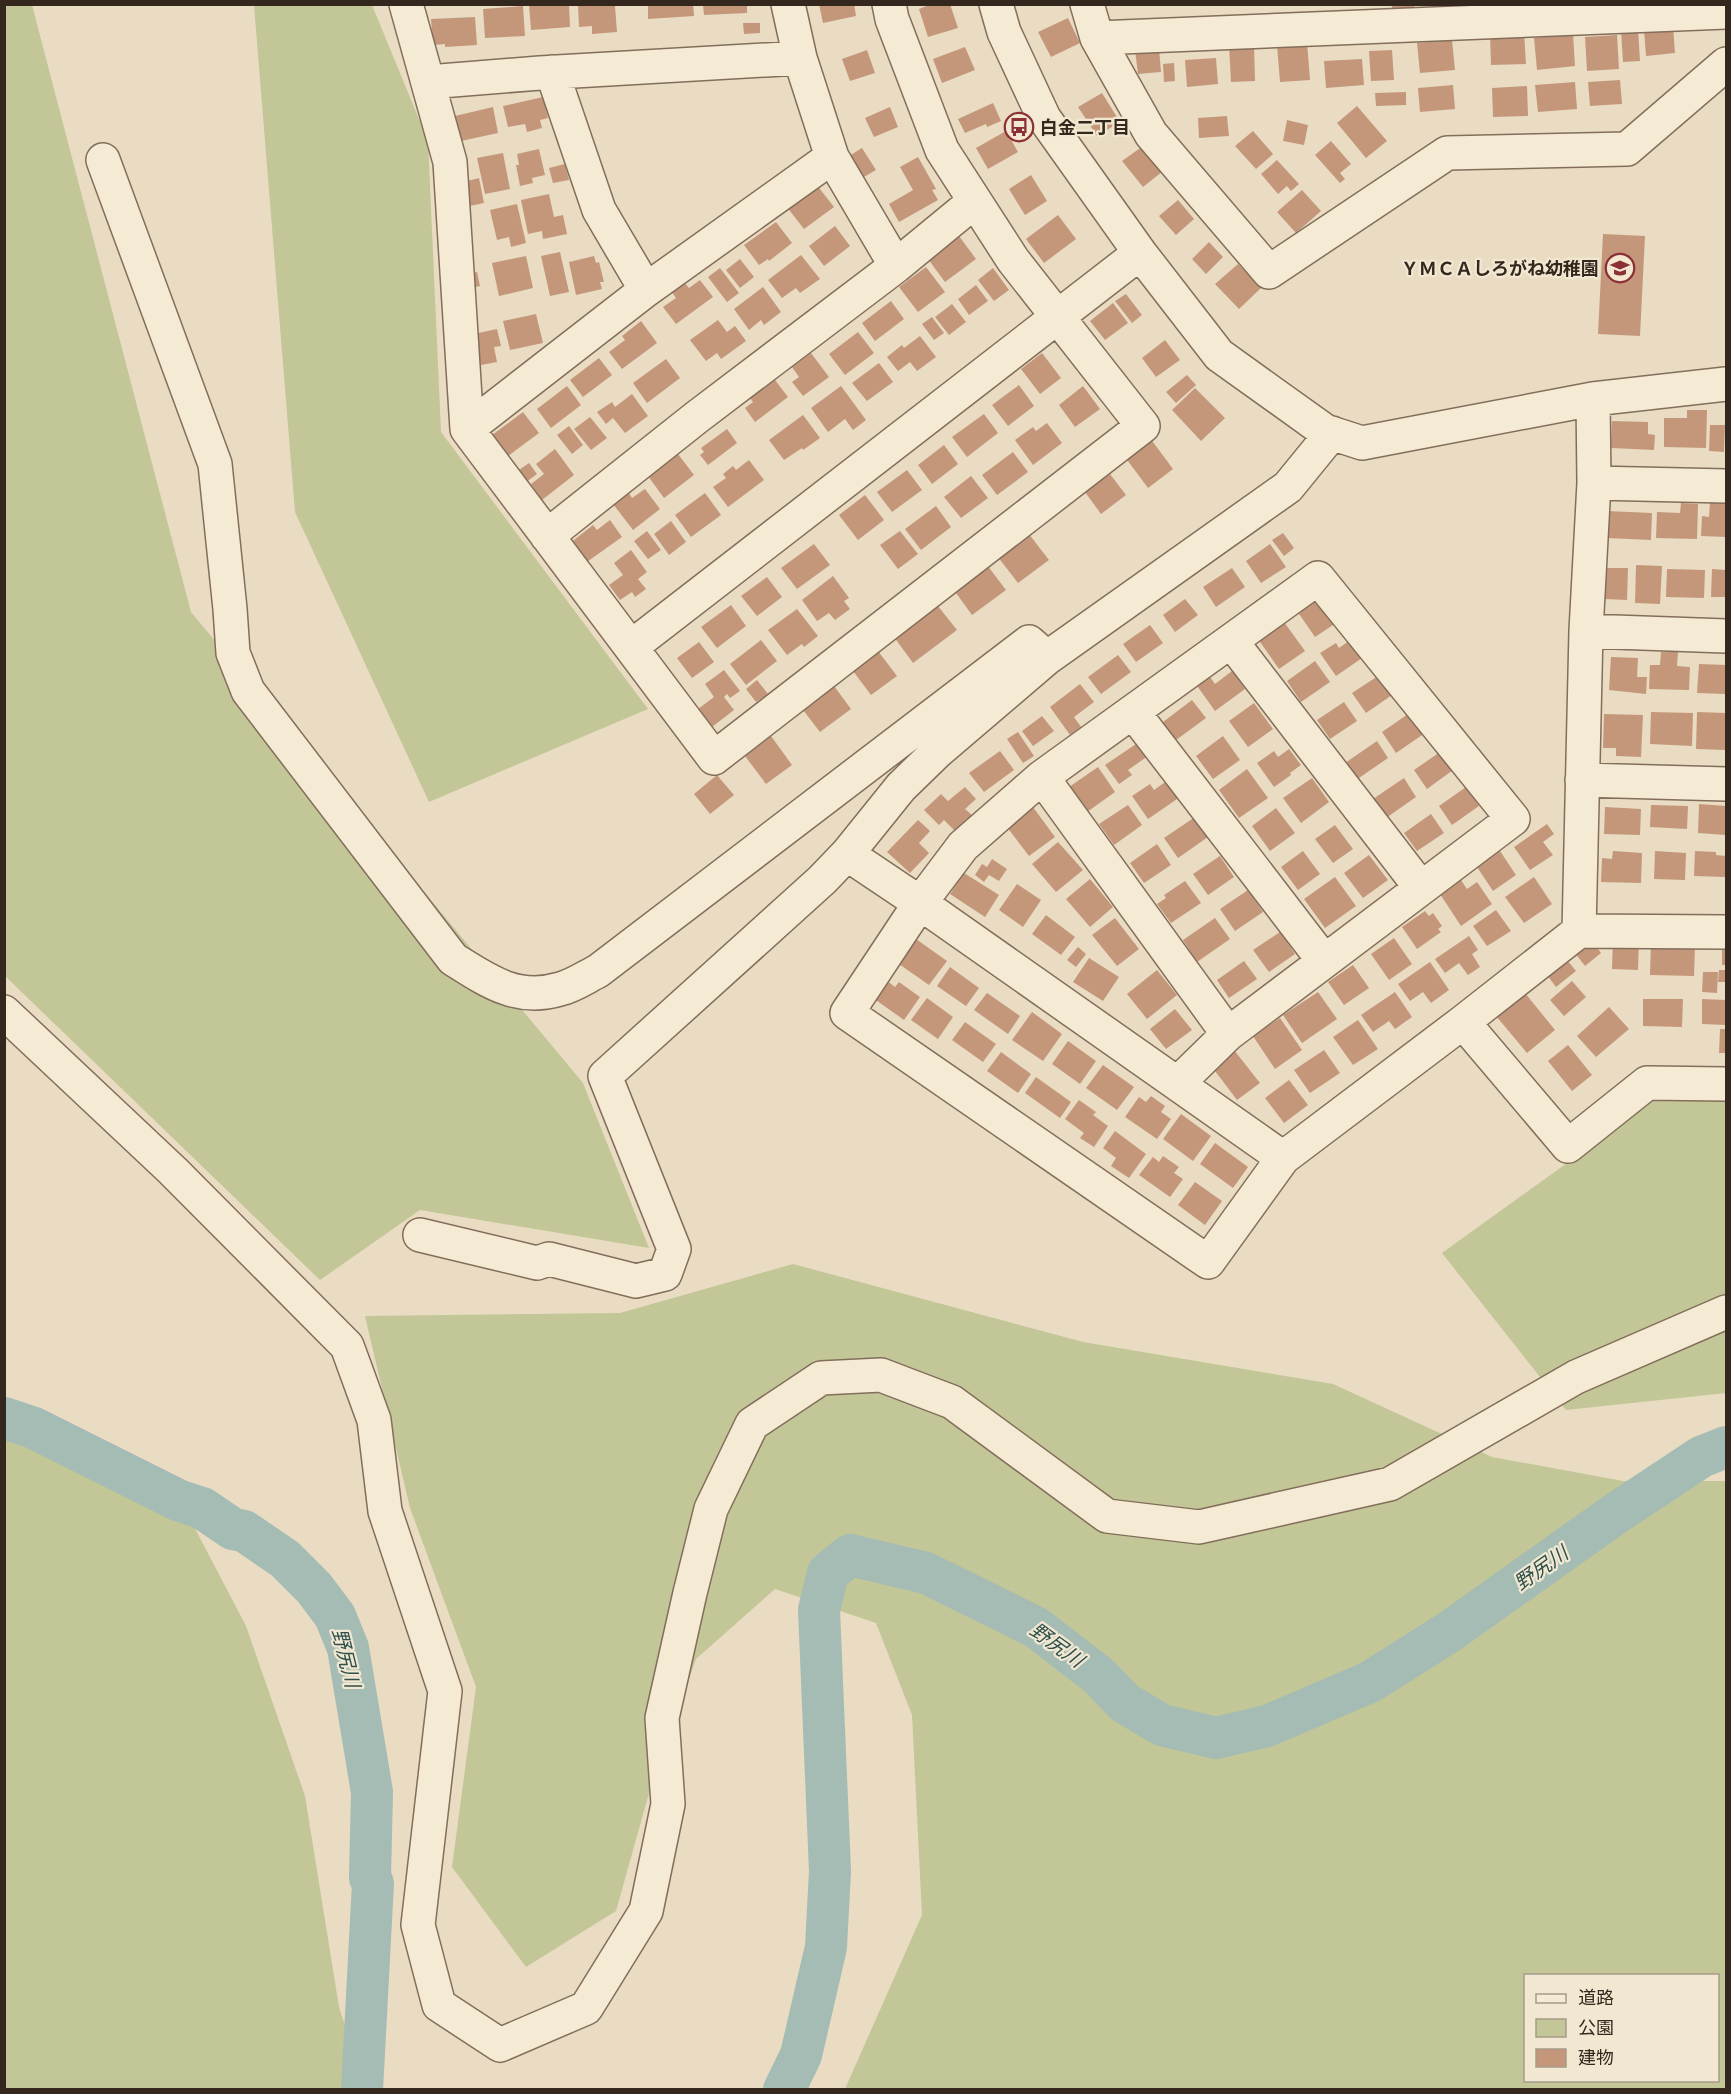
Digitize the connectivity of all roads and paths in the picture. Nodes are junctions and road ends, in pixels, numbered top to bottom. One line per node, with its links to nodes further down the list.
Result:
1 (406, 4): 11 (street)
2 (788, 4): 8 (street)
3 (889, 4): 14 (street)
4 (996, 4): 15 (street)
5 (1087, 4): 7 (street)
6 (1726, 12): 7 (street)
7 (1097, 38): 9 (street)
8 (800, 58): 10 (street); 12 (street)
9 (1726, 64)
10 (552, 72): 11 (street); 17 (street)
11 (428, 81): 21 (street)
12 (832, 157): 16 (street); 17 (street)
13 (103, 160): 30 (street)
14 (975, 201): 16 (street); 18 (street)
15 (1140, 254): 18 (street); 22 (street)
16 (896, 266): 25 (street)
17 (646, 290): 21 (street)
18 (1057, 317): 29 (street); 29 (street)
19 (1726, 384): 20 (street)
20 (1593, 399): 22 (street); 23 (street)
21 (466, 429): 25 (street)
22 (1332, 433): 30 (street)
23 (1594, 483): 24 (street); 26 (street)
24 (1726, 486)
25 (547, 536): 29 (street)
26 (1586, 631): 27 (street); 33 (street)
27 (1726, 636)
28 (1231, 641): 31 (street); 36 (street); 36 (street)
29 (631, 647)
30 (1047, 658): 35 (street)
31 (1133, 712): 32 (street); 40 (street)
32 (1042, 777): 37 (street); 43 (street)
33 (1582, 780): 34 (street); 38 (street)
34 (1726, 784)
35 (847, 854): 37 (street); 47 (street)
36 (1421, 888): 40 (street)
37 (920, 903): 44 (street); 46 (street)
38 (1579, 931): 39 (street); 42 (street)
39 (1726, 932)
40 (1324, 961): 43 (street)
41 (4, 1012): 48 (street)
42 (1462, 1022): 45 (street); 46 (street)
43 (1228, 1034): 44 (street)
44 (1178, 1083): 46 (street)
45 (1726, 1084)
46 (1283, 1158)
47 (420, 1236)
48 (1726, 1312)

